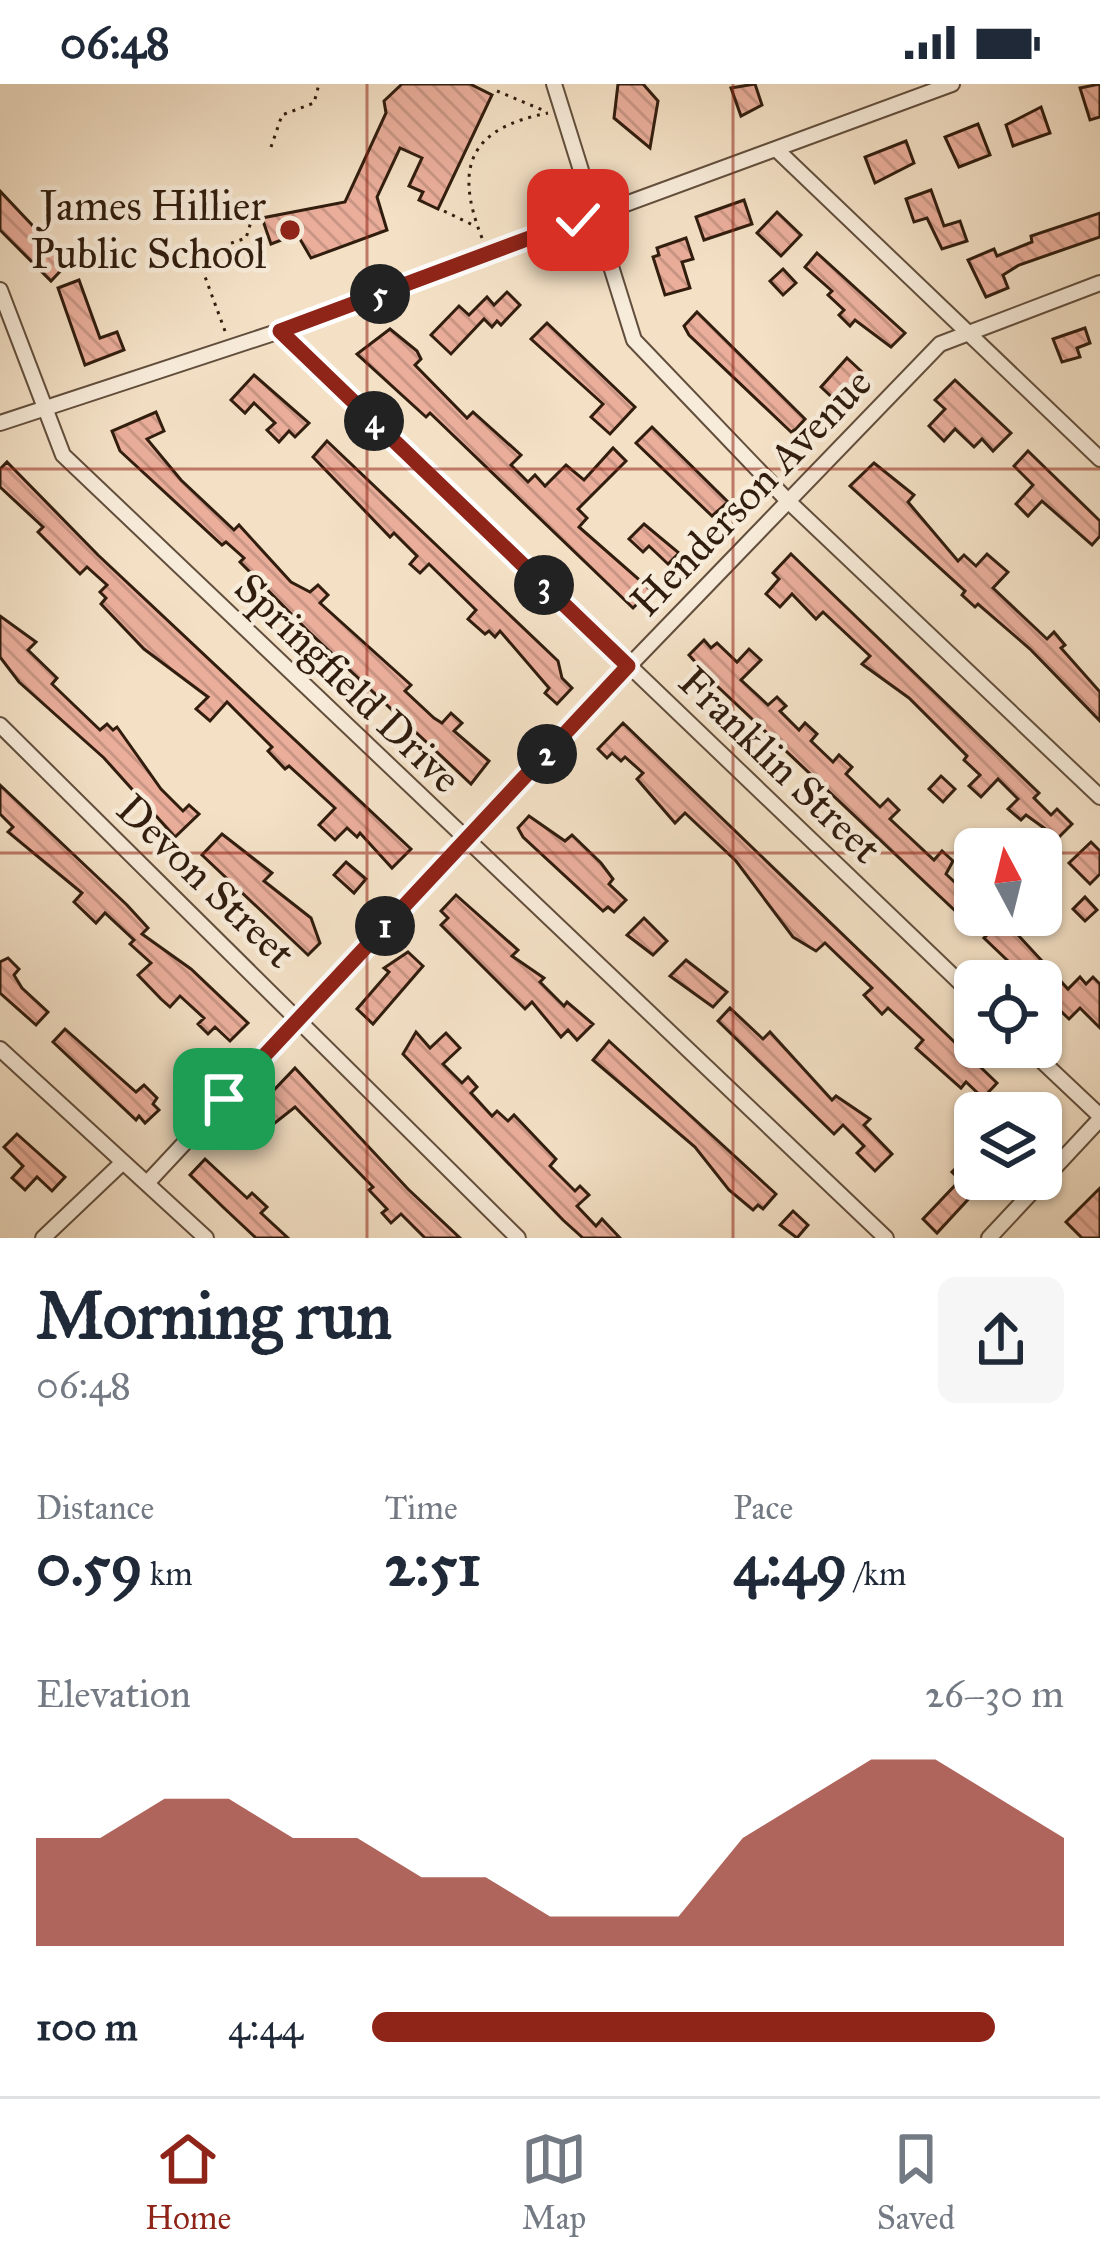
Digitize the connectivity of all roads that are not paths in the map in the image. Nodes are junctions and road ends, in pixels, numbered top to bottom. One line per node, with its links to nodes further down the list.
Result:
1 (554, 84): 4 (street)
2 (952, 84): 3 (street)
3 (778, 151): 4 (street); 7 (street)
4 (595, 213): 8 (street); 12 (street)
5 (1100, 283): 7 (street, Henderson Avenue)
6 (0, 290): 9 (street, Springfield Drive)
7 (965, 330): 11 (street); 12 (street, Henderson Avenue)
8 (280, 331): 9 (street); 13 (street, Franklin Street)
9 (47, 408): 10 (street); 16 (street, Springfield Drive)
10 (0, 423)
11 (1100, 459)
12 (788, 501): 13 (street, Henderson Avenue); 15 (street)
13 (628, 666): 16 (street, Henderson Avenue); 17 (street, Franklin Street)
14 (0, 725): 18 (street, Devon Street)
15 (1100, 797)
16 (466, 841): 18 (street, Henderson Avenue); 27 (street, Springfield Drive)
17 (954, 977)
18 (298, 1017): 23 (street, Henderson Avenue); 26 (street, Devon Street)
19 (0, 1049): 22 (street)
20 (1049, 1068): 21 (street)
21 (1100, 1118): 28 (street)
22 (122, 1163): 23 (street); 24 (street)
23 (149, 1181): 25 (street)
24 (43, 1238)
25 (206, 1238)
26 (518, 1238)
27 (886, 1238)
28 (989, 1238)

